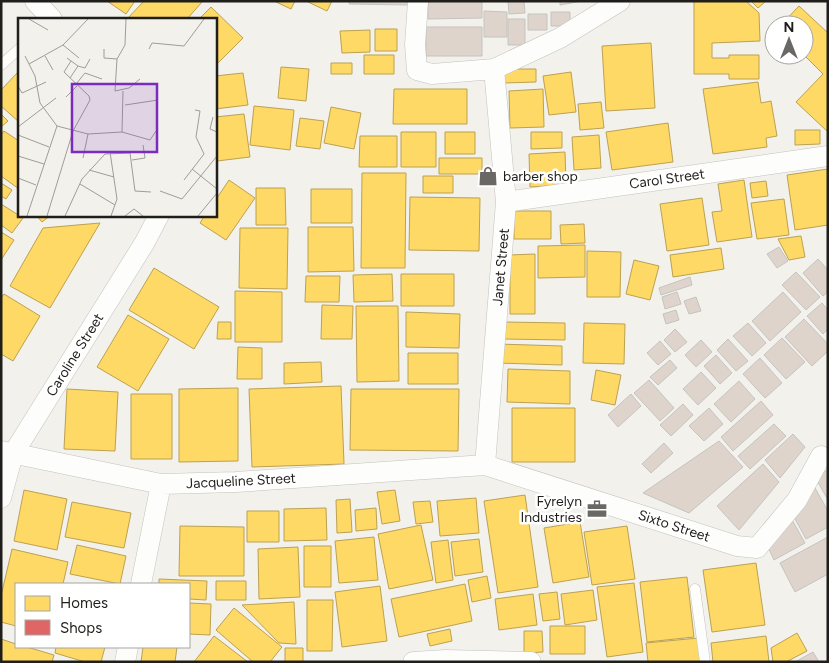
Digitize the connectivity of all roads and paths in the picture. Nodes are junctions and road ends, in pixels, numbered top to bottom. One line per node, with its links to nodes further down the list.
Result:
1 (418, 1): 5 (street)
2 (620, 1): 5 (street)
3 (18, 50): 4 (lane)
4 (1, 65)
5 (494, 69): 7 (street, Janet Street)
6 (828, 156): 7 (street, Carol Street)
7 (506, 202): 11 (street, Janet Street)
8 (158, 216): 9 (street, Caroline Street)
9 (7, 452): 12 (street, Jacqueline Street); 13 (street, Caroline Street)
10 (820, 456): 11 (street, Sixto Street)
11 (485, 465): 12 (street, Jacqueline Street)
12 (161, 484): 14 (street)
13 (1, 498)
14 (141, 583)
15 (695, 589): 20 (lane)
16 (128, 648): 17 (street)
17 (125, 662)
18 (412, 662): 19 (street)
19 (531, 662)
20 (705, 662)

